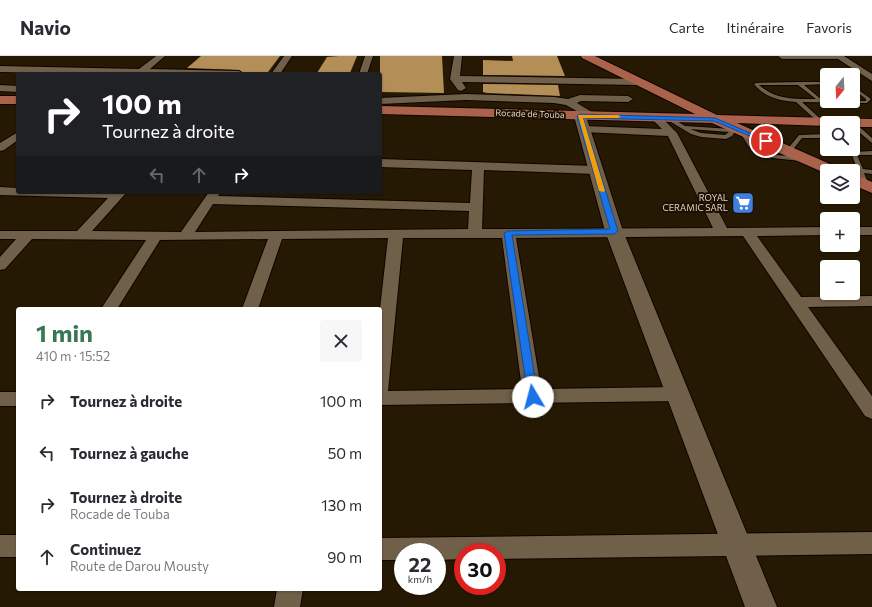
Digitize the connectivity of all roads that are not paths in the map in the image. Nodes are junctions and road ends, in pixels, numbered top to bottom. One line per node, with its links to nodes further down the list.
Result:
1 (161, 56): 10 (street)
2 (288, 56): 11 (street)
3 (369, 56): 12 (street)
4 (458, 56): 14 (street)
5 (586, 56): 15 (main road)
6 (782, 56): 7 (street)
7 (839, 57): 13 (street)
8 (0, 69): 9 (street)
9 (105, 72)
10 (141, 72)
11 (276, 72)
12 (364, 72)
13 (872, 78)
14 (455, 79): 15 (street); 21 (street)
15 (637, 82): 34 (main road)
16 (799, 83): 17 (lane); 25 (lane); 27 (lane)
17 (820, 83)
18 (0, 88): 19 (street)
19 (16, 89)
20 (860, 93): 29 (lane)
21 (466, 97): 26 (street); 31 (street); 32 (street)
22 (628, 99): 32 (street)
23 (0, 100): 24 (main road)
24 (16, 100)
25 (820, 100)
26 (382, 101)
27 (798, 101): 28 (lane); 35 (lane)
28 (820, 101)
29 (860, 102)
30 (382, 110): 31 (main road, Rocade de Touba)
31 (482, 113): 32 (main road, Rocade de Touba)
32 (581, 116): 33 (main road, Rocade de Touba); 41 (street); 55 (street)
33 (662, 118): 34 (main road, Rocade de Touba); 39 (lane); 41 (street)
34 (715, 119): 38 (main road, Rocade de Touba); 39 (main road)
35 (820, 121)
36 (860, 123): 37 (main road, Rocade de Touba)
37 (872, 123)
38 (820, 125)
39 (737, 130): 47 (main road); 51 (lane)
40 (860, 130): 44 (lane)
41 (672, 133): 65 (street)
42 (820, 136): 47 (lane)
43 (16, 137): 45 (street)
44 (872, 140)
45 (0, 149): 46 (street)
46 (16, 151)
47 (789, 151): 51 (main road)
48 (860, 154): 49 (lane)
49 (872, 154)
50 (855, 156): 56 (lane)
51 (808, 159): 54 (main road)
52 (382, 163): 53 (street)
53 (478, 165): 55 (street); 62 (street)
54 (820, 165)
55 (596, 170): 64 (street)
56 (865, 179)
57 (0, 192): 58 (street)
58 (16, 192)
59 (119, 194): 75 (street)
60 (212, 196): 61 (street); 76 (street)
61 (325, 198): 62 (street)
62 (475, 207): 69 (street)
63 (747, 230): 65 (street); 66 (street); 79 (street)
64 (614, 231): 65 (street); 70 (street); 85 (street)
65 (722, 231)
66 (820, 231)
67 (860, 231): 68 (street)
68 (872, 231)
69 (475, 233): 70 (street); 72 (street)
70 (508, 233): 86 (street)
71 (277, 234): 72 (street); 76 (street); 82 (street)
72 (396, 234): 83 (street)
73 (0, 235): 74 (street)
74 (28, 235): 75 (street); 78 (street)
75 (81, 235): 77 (street)
76 (186, 235): 77 (street)
77 (156, 236): 81 (street)
78 (0, 266)
79 (796, 302): 80 (street); 84 (street)
80 (872, 302)
81 (110, 307)
82 (251, 307)
83 (382, 369)
84 (866, 393): 90 (street)
85 (678, 394): 86 (street); 92 (street)
86 (533, 397): 87 (street)
87 (382, 398)
88 (0, 399): 89 (street)
89 (16, 399)
90 (872, 411)
91 (872, 543): 92 (street)
92 (737, 545): 95 (street); 98 (street)
93 (0, 546): 94 (street)
94 (16, 546)
95 (382, 549)
96 (290, 591): 97 (street)
97 (287, 607)
98 (761, 607)

